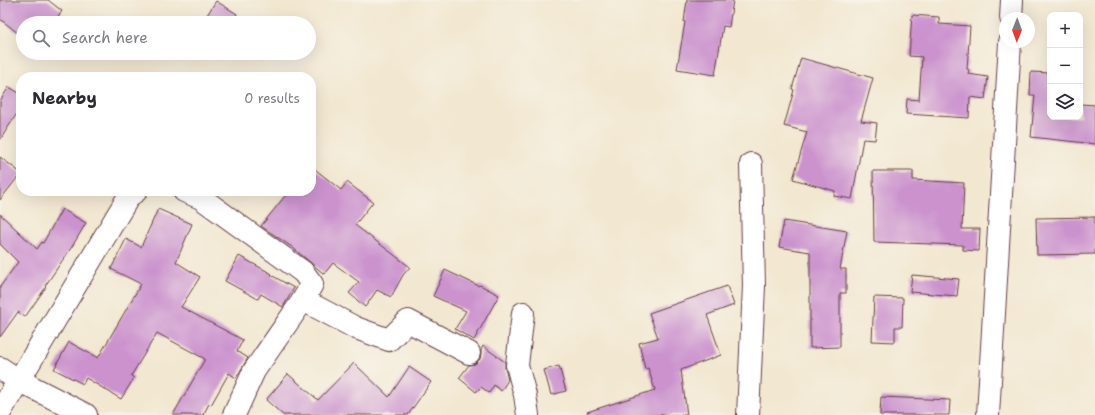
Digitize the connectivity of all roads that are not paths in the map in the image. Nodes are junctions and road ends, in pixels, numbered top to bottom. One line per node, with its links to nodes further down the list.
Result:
1 (1012, 0): 2 (street)
2 (1011, 12)
3 (1010, 48): 17 (street)
4 (751, 164): 16 (street)
5 (129, 196): 11 (street)
6 (201, 196): 7 (street)
7 (304, 300): 9 (street); 14 (street)
8 (523, 313): 15 (street)
9 (469, 353)
10 (0, 368): 11 (street)
11 (18, 380): 12 (street); 13 (street)
12 (0, 412)
13 (86, 415)
14 (234, 415)
15 (528, 415)
16 (748, 415)
17 (988, 415)

